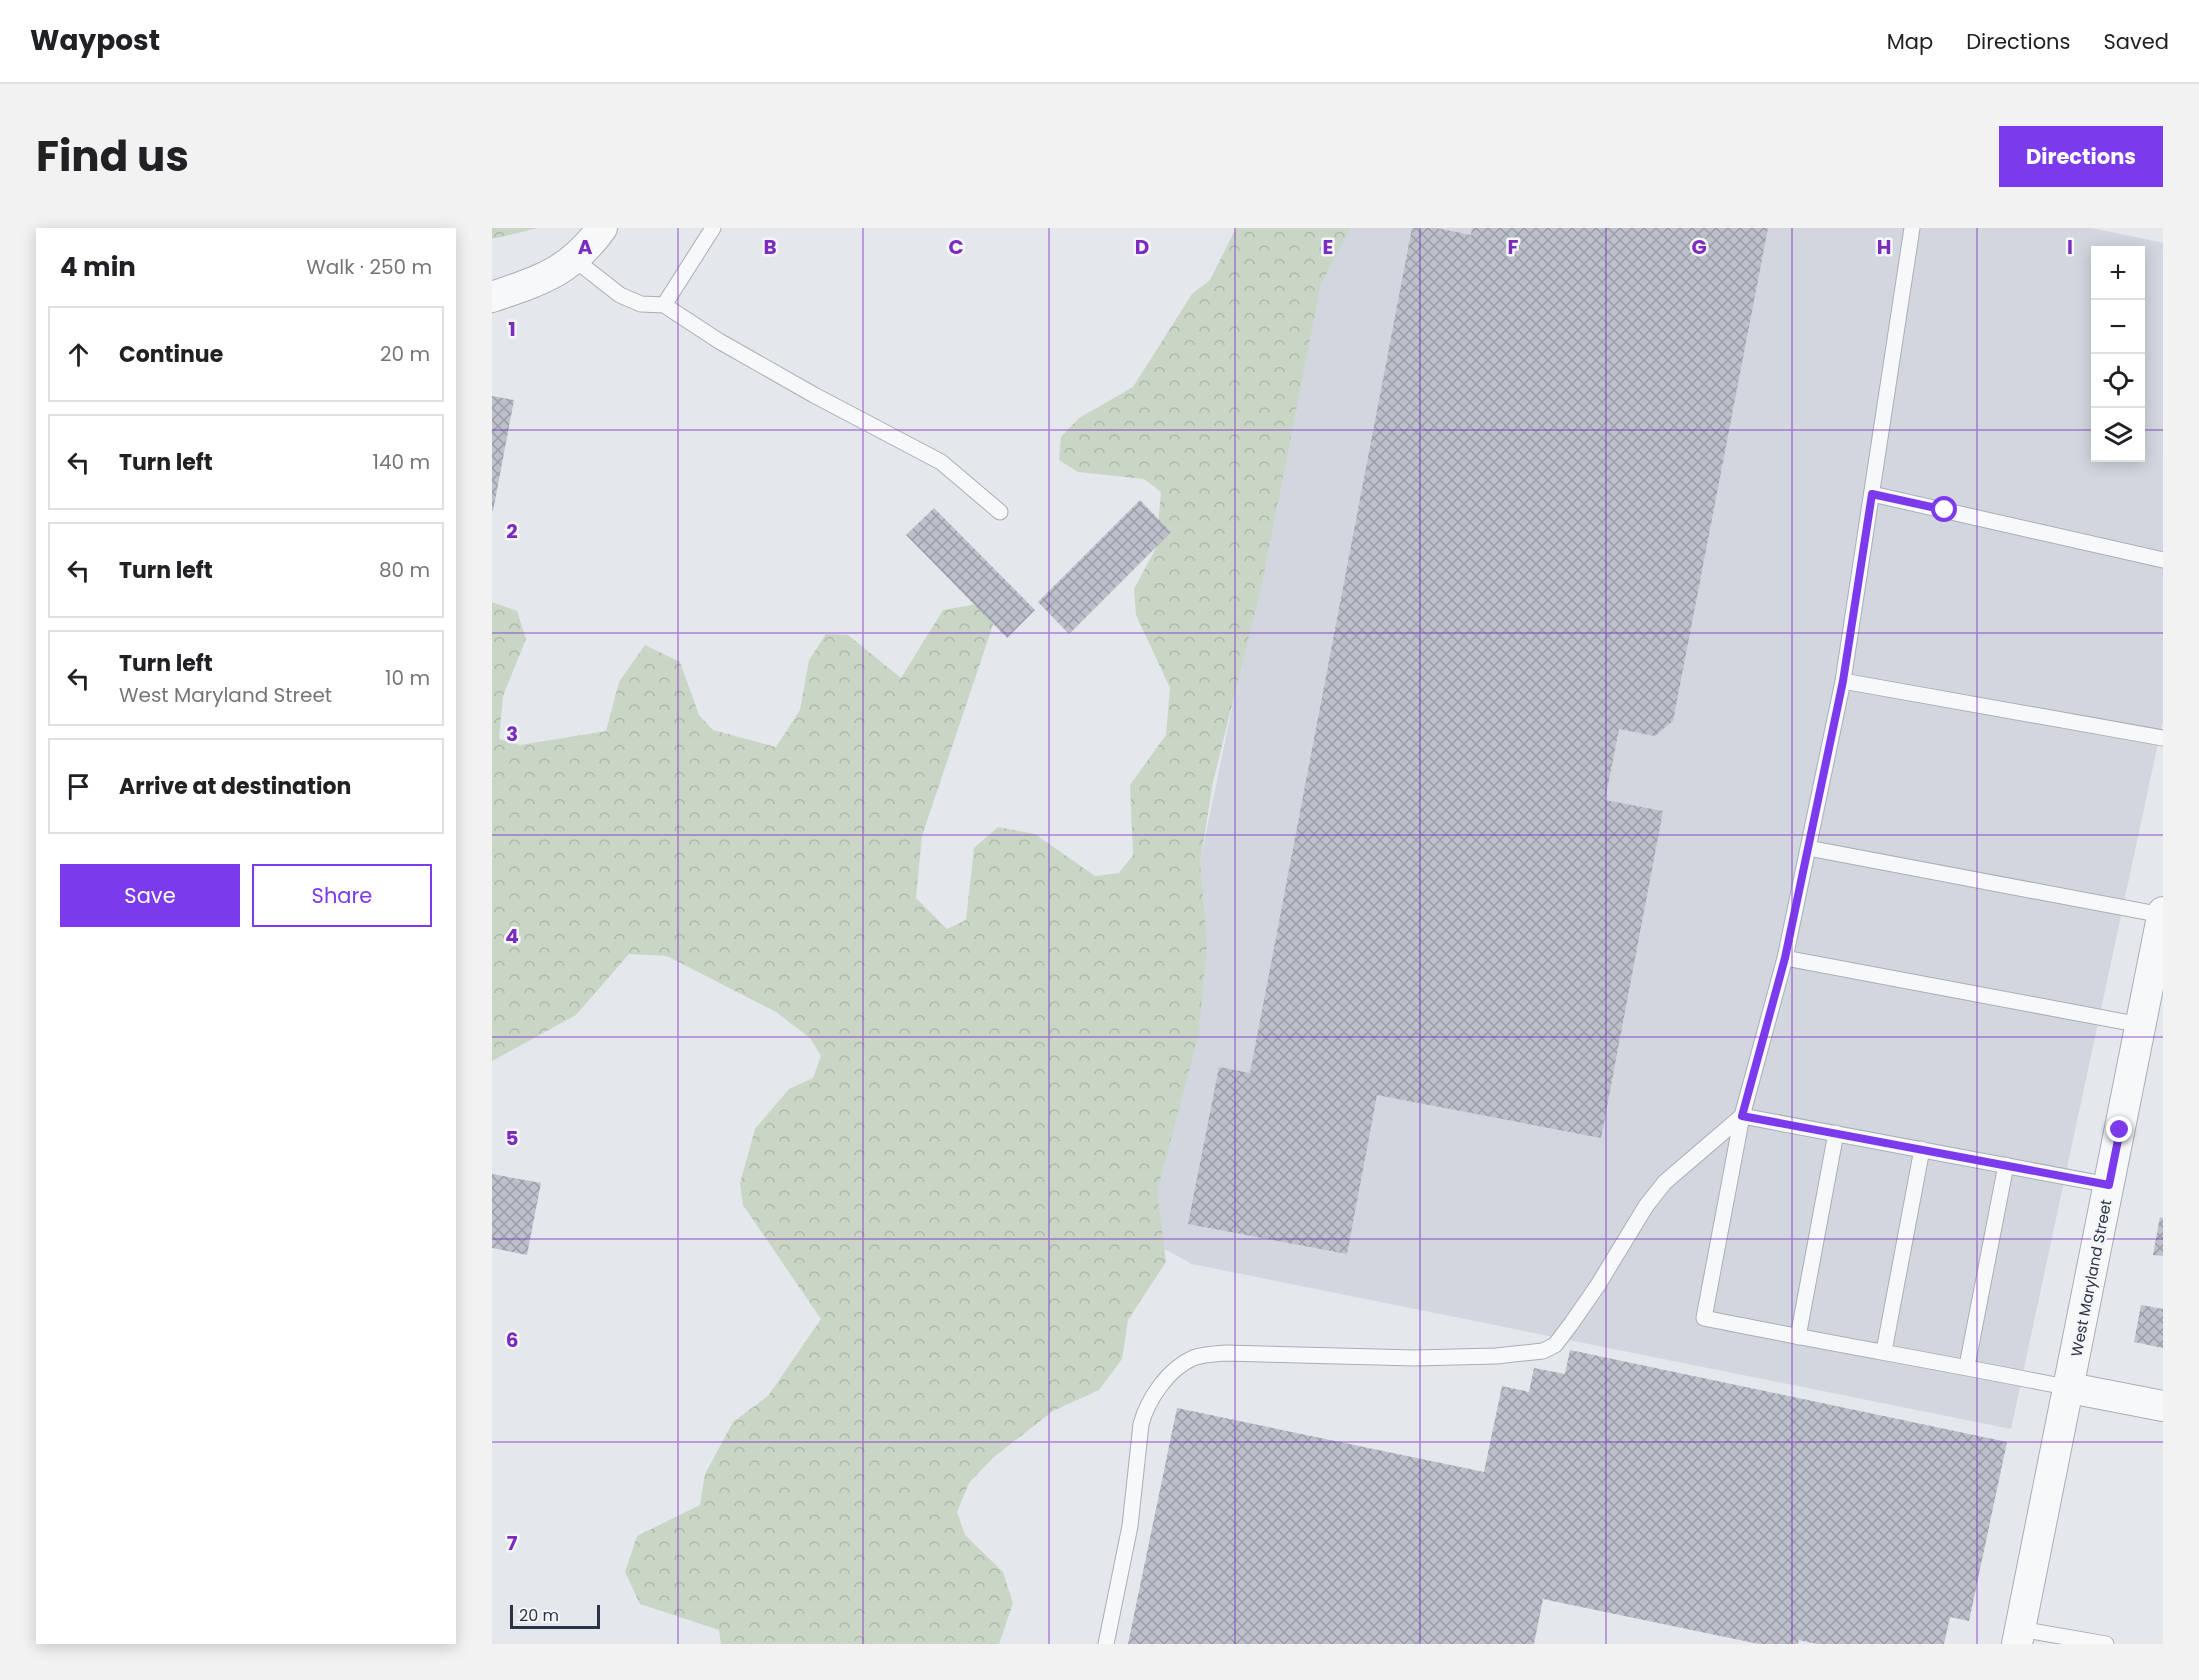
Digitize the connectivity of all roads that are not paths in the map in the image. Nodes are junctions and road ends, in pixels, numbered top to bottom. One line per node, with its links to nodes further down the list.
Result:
1 (602, 228): 4 (street)
2 (712, 228): 6 (lane)
3 (1912, 228): 7 (lane)
4 (574, 259): 5 (street); 6 (lane)
5 (492, 297)
6 (664, 304): 8 (lane)
7 (1872, 494): 9 (lane); 10 (lane)
8 (1000, 512)
9 (2163, 560)
10 (1843, 681): 11 (lane); 12 (lane)
11 (2163, 738)
12 (1808, 848): 13 (lane); 14 (lane)
13 (2163, 914): 15 (street, West Maryland Street)
14 (1785, 958): 15 (lane); 16 (lane)
15 (2141, 1025): 20 (street, West Maryland Street)
16 (1742, 1116): 17 (lane); 21 (lane); 27 (lane)
17 (1836, 1133): 18 (lane); 21 (lane)
18 (1922, 1149): 19 (lane); 22 (lane)
19 (2006, 1165): 20 (lane); 23 (lane)
20 (2109, 1185): 24 (street, West Maryland Street)
21 (1798, 1337): 22 (lane)
22 (1884, 1351): 23 (lane)
23 (1967, 1366): 24 (lane)
24 (2070, 1388): 25 (street); 26 (street, West Maryland Street)
25 (2163, 1406)
26 (2019, 1637): 28 (lane)
27 (1106, 1644)
28 (2106, 1644)

